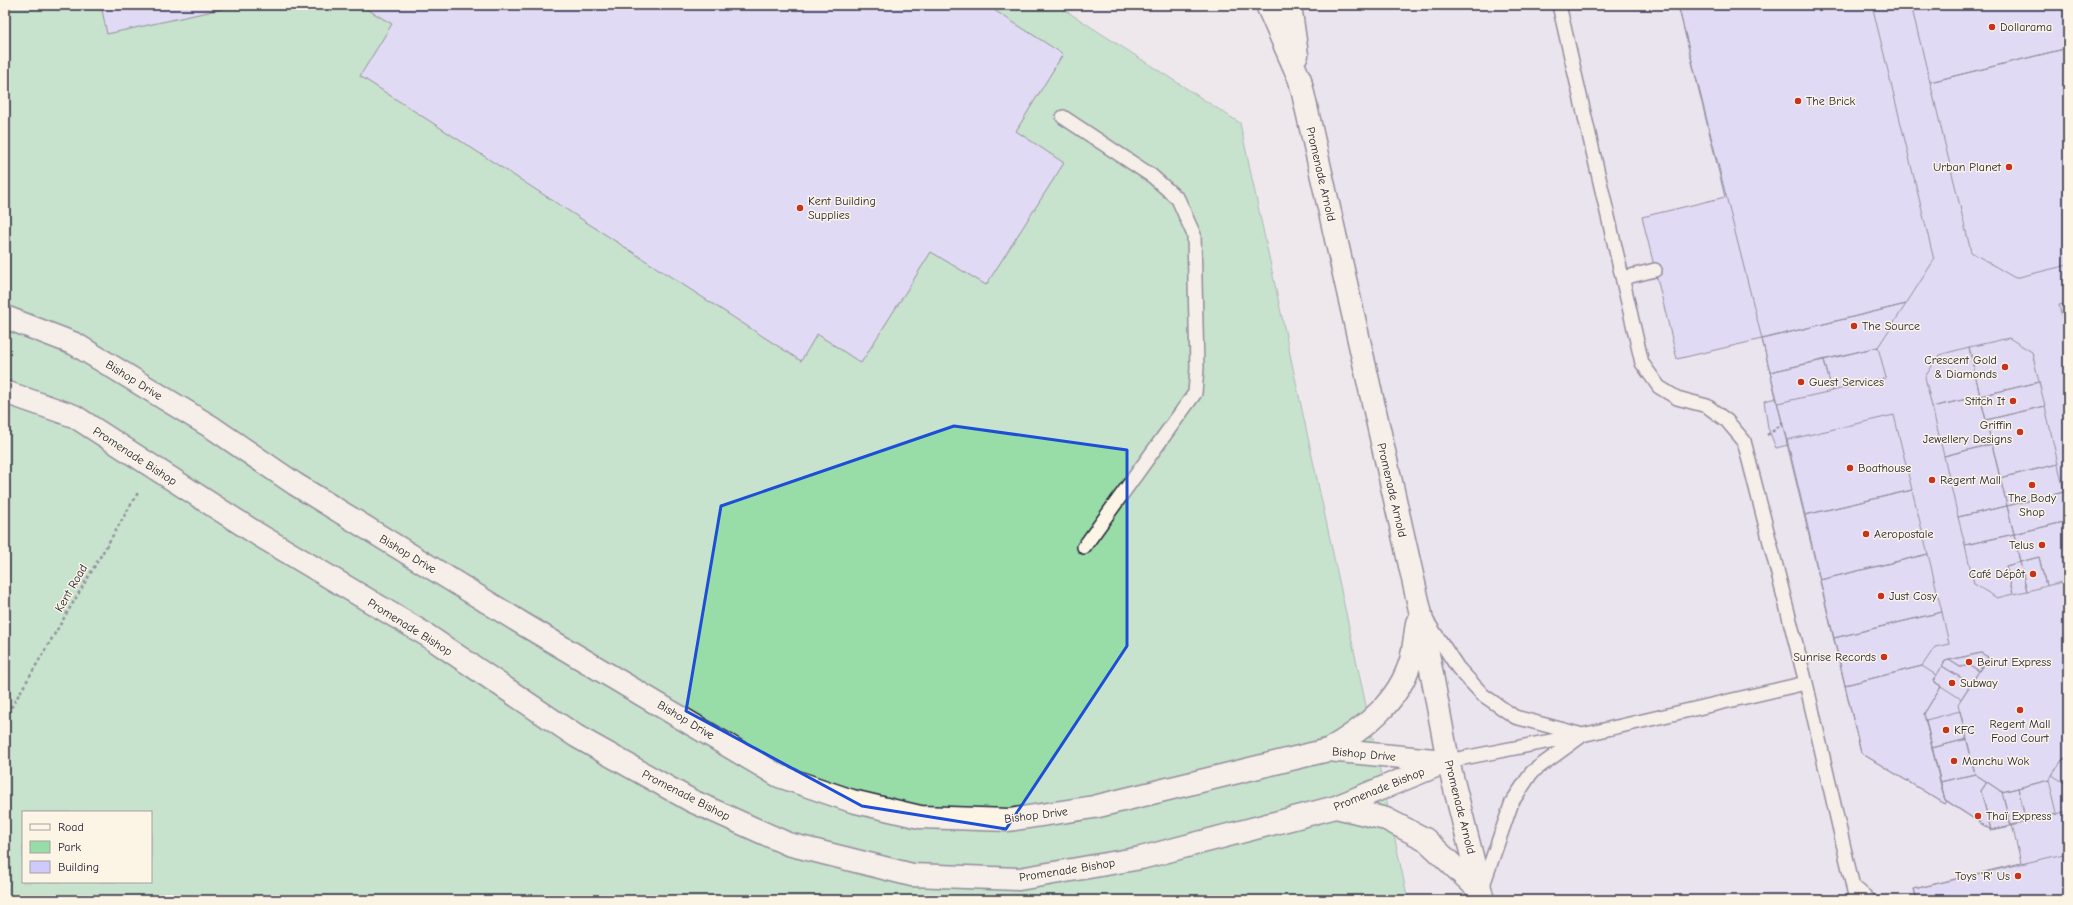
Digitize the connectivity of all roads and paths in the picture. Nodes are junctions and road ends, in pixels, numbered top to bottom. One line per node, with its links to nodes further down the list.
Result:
1 (1267, 5): 4 (main road)
2 (1290, 5): 4 (main road)
3 (1560, 5): 7 (lane)
4 (1300, 80): 14 (main road, Promenade Arnold)
5 (1063, 117): 13 (lane)
6 (1655, 270): 7 (lane)
7 (1623, 278): 15 (lane)
8 (5, 317): 18 (main road, Bishop Drive)
9 (5, 392): 12 (main road, Promenade Bishop)
10 (1783, 422): 11 (path)
11 (1763, 436)
12 (153, 468): 16 (path, Kent Road); 20 (main road, Promenade Bishop)
13 (1084, 547)
14 (1420, 610): 17 (lane); 18 (main road); 19 (main road, Promenade Arnold)
15 (1806, 684): 17 (lane); 21 (lane)
16 (5, 718)
17 (1582, 735): 19 (lane); 22 (lane)
18 (1328, 750): 19 (main road, Bishop Drive)
19 (1448, 761): 20 (main road, Promenade Bishop); 22 (main road, Promenade Arnold)
20 (1336, 807): 22 (main road)
21 (1853, 886): 23 (lane); 24 (lane)
22 (1482, 896)
23 (1856, 900)
24 (1869, 900)

